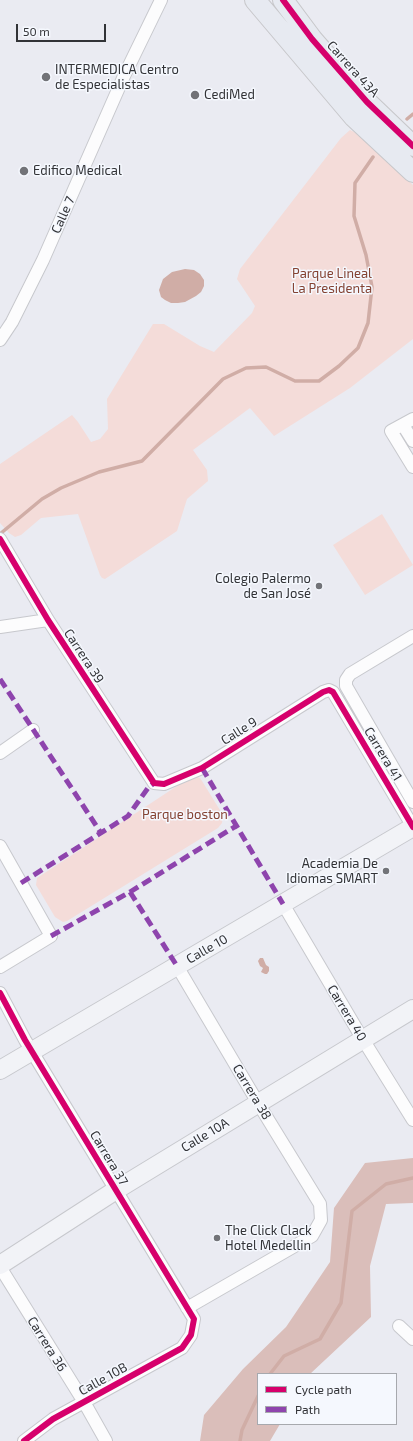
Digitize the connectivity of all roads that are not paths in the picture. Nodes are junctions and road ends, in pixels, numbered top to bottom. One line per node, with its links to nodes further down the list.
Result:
1 (161, 0): 6 (street, Calle 7)
2 (255, 0): 5 (main road)
3 (283, 0): 4 (main road, Carrera 43A)
4 (413, 146)
5 (413, 172)
6 (0, 340)
7 (408, 422): 8 (street); 9 (street)
8 (413, 441)
9 (413, 467)
10 (3, 544): 11 (street, Carrera 39)
11 (48, 620): 12 (street); 18 (street, Carrera 39)
12 (0, 627)
13 (413, 636): 14 (street)
14 (350, 674): 15 (street, Calle 9); 19 (street, Carrera 41)
15 (328, 692): 18 (street, Calle 9); 20 (street, Carrera 41)
16 (33, 730): 17 (street)
17 (0, 752)
18 (154, 783)
19 (413, 802)
20 (413, 827): 22 (main road, Calle 10)
21 (0, 846): 23 (street)
22 (283, 904): 24 (main road, Calle 10); 27 (street, Carrera 40)
23 (0, 966)
24 (177, 966): 28 (main road, Calle 10); 30 (street, Carrera 38)
25 (0, 993): 28 (street, Carrera 37)
26 (413, 1009): 27 (main road, Calle 10A)
27 (363, 1040): 30 (main road, Calle 10A); 31 (street, Carrera 40)
28 (32, 1051): 29 (main road, Calle 10); 32 (street, Carrera 37)
29 (0, 1070)
30 (258, 1103): 32 (main road, Calle 10A); 34 (street, Carrera 38)
31 (413, 1120)
32 (116, 1190): 33 (main road, Calle 10A); 34 (street, Carrera 37)
33 (0, 1266): 38 (street, Carrera 36)
34 (187, 1308): 36 (street, Carrera 37)
35 (399, 1326): 37 (street)
36 (191, 1334): 38 (street, Calle 10B)
37 (413, 1339)
38 (84, 1402): 39 (street, Calle 10B); 40 (street, Carrera 36)
39 (24, 1441)
40 (106, 1441)

